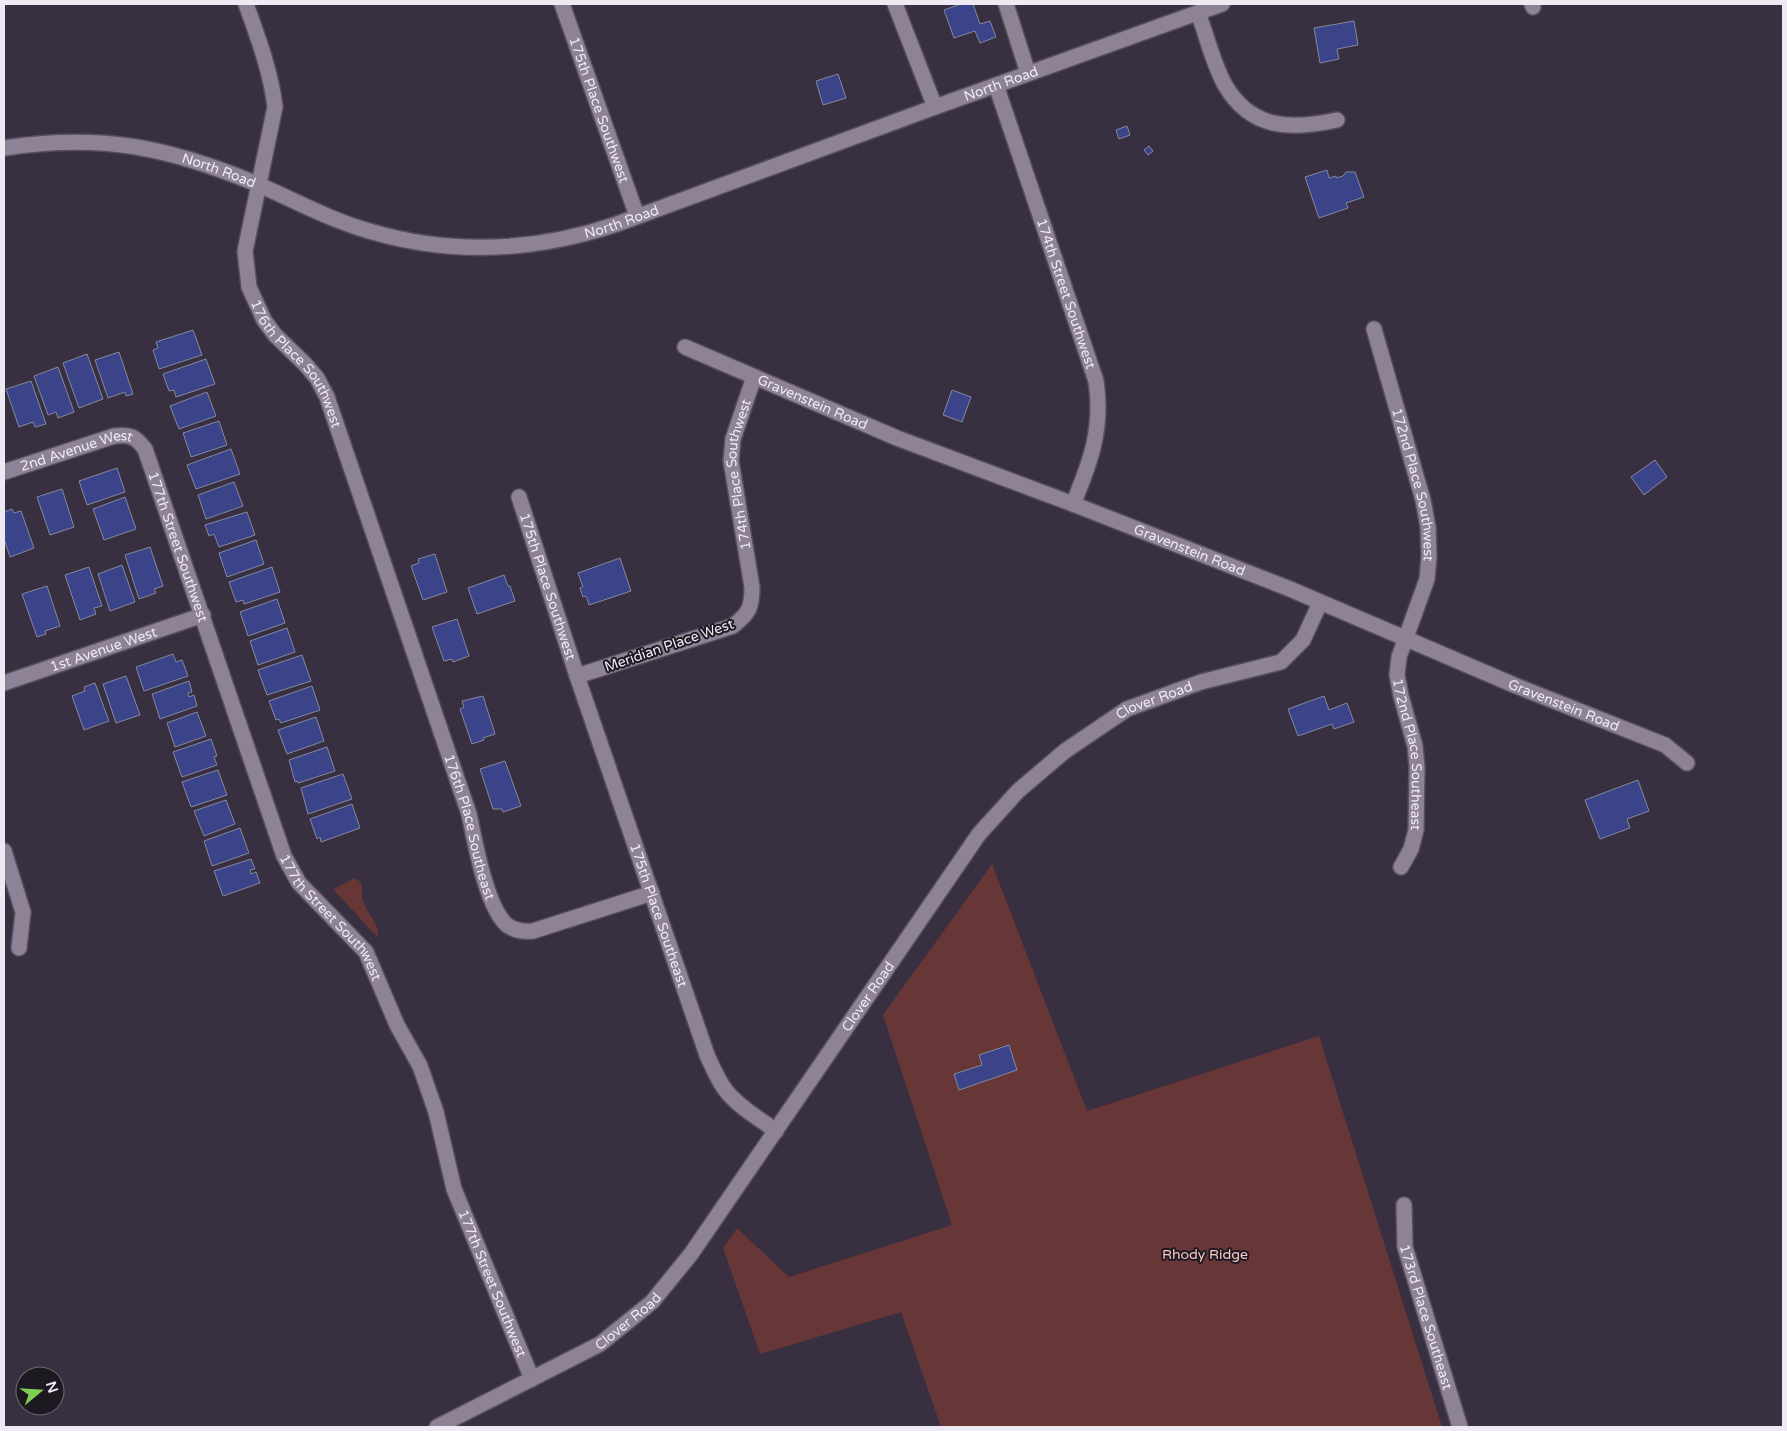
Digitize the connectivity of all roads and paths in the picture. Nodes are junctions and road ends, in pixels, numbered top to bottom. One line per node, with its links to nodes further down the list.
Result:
1 (246, 4): 12 (street, 176th Place Southwest)
2 (562, 4): 13 (street, 175th Place Southwest)
3 (895, 4): 9 (street)
4 (1006, 4): 7 (street)
5 (1222, 4): 6 (street, North Road)
6 (1198, 13): 7 (street, North Road); 10 (street)
7 (1028, 73): 8 (street, North Road)
8 (996, 85): 9 (street, North Road); 20 (street, 174th Street Southwest)
9 (935, 107): 13 (street, North Road)
10 (1337, 120)
11 (4, 148): 12 (street, North Road)
12 (258, 184): 13 (street, North Road); 27 (street, 176th Place Southwest)
13 (637, 216)
14 (1374, 329): 24 (street, 172nd Place Southwest)
15 (685, 347): 16 (street, Gravenstein Road)
16 (754, 377): 20 (street, Gravenstein Road); 21 (street, 174th Place Southwest)
17 (145, 449): 18 (street, 2nd Avenue West); 23 (street, 177th Street Southwest)
18 (4, 472)
19 (519, 497): 25 (street, 175th Place Southwest)
20 (1073, 504): 22 (street, Gravenstein Road)
21 (752, 603): 25 (street, Meridian Place West)
22 (1320, 603): 24 (street, Gravenstein Road); 33 (street, Clover Road)
23 (203, 615): 26 (street, 1st Avenue West); 35 (street, 177th Street Southwest)
24 (1406, 639): 28 (street, Gravenstein Road); 30 (street, 172nd Place Southeast)
25 (578, 676): 31 (street, 175th Place Southeast)
26 (4, 683)
27 (435, 718): 31 (street, 176th Place Southeast)
28 (1687, 763)
29 (4, 851): 32 (street)
30 (1400, 867)
31 (652, 893): 33 (street, 175th Place Southeast)
32 (18, 948)
33 (776, 1131): 35 (street, Clover Road)
34 (1404, 1205): 37 (street, 173rd Place Southeast)
35 (532, 1379): 36 (street, Clover Road)
36 (436, 1427)
37 (1460, 1427)

